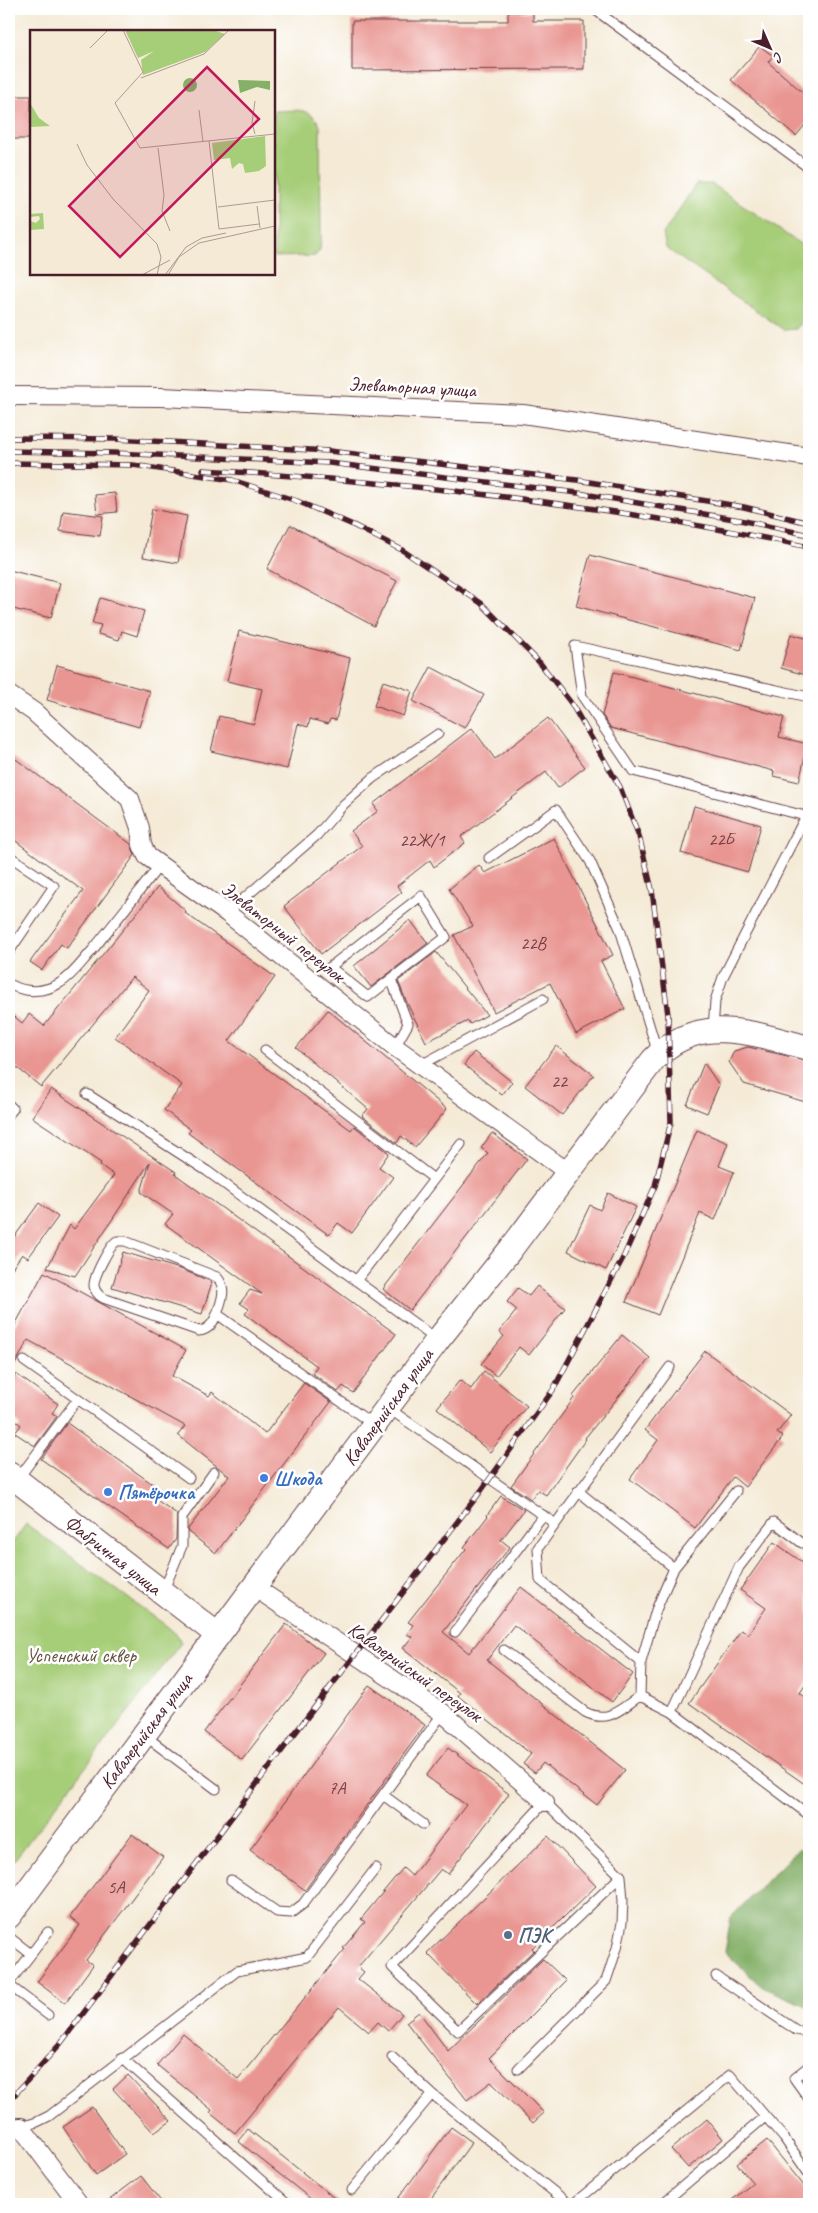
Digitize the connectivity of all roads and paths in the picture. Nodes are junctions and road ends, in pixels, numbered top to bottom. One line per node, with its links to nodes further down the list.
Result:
1 (594, 9): 2 (lane)
2 (809, 168)
3 (9, 396): 4 (street, Элеваторная улица)
4 (809, 457)
5 (9, 695): 11 (street, Элеваторный переулок)
6 (809, 697): 8 (lane)
7 (438, 734): 12 (lane)
8 (808, 814): 17 (lane)
9 (9, 856): 13 (lane)
10 (489, 858): 21 (lane)
11 (160, 865): 12 (street, Элеваторный переулок); 15 (lane)
12 (227, 914): 18 (street, Элеваторный переулок)
13 (9, 952)
14 (391, 979): 14 (lane); 18 (lane)
15 (9, 984)
16 (543, 999): 22 (lane)
17 (704, 1031): 19 (street); 21 (street, Кавалерийская улица)
18 (396, 1047): 22 (street, Элеваторный переулок)
19 (809, 1048)
20 (265, 1050): 28 (lane)
21 (658, 1054): 27 (street, Кавалерийская улица)
22 (421, 1065): 27 (street, Элеваторный переулок)
23 (87, 1094): 29 (lane)
24 (9, 1105): 25 (lane)
25 (9, 1114)
26 (461, 1144): 28 (lane)
27 (569, 1173): 31 (street, Кавалерийская улица)
28 (434, 1179): 29 (lane)
29 (356, 1281): 31 (lane)
30 (217, 1314): 30 (lane); 35 (lane)
31 (437, 1340): 35 (street, Кавалерийская улица)
32 (24, 1361): 34 (lane)
33 (670, 1366): 39 (lane)
34 (77, 1400): 37 (lane); 38 (lane)
35 (381, 1417): 41 (lane); 45 (street, Кавалерийская улица)
36 (214, 1472): 46 (lane)
37 (13, 1477): 46 (street, Фабричная улица)
38 (189, 1478)
39 (578, 1491): 42 (lane); 44 (lane)
40 (736, 1491): 44 (lane)
41 (543, 1515): 42 (lane); 47 (lane)
42 (554, 1523): 50 (lane)
43 (802, 1542): 53 (lane)
44 (674, 1568): 50 (lane)
45 (254, 1587): 48 (street, Кавалерийская улица); 52 (street, Кавалерийский переулок)
46 (162, 1592): 48 (street, Фабричная улица)
47 (455, 1632)
48 (218, 1635): 54 (street, Кавалерийская улица)
49 (504, 1650): 51 (lane)
50 (642, 1662): 51 (lane)
51 (640, 1696): 53 (lane)
52 (443, 1712): 56 (lane); 57 (street, Кавалерийский переулок)
53 (672, 1712): 58 (lane)
54 (143, 1735): 55 (lane); 63 (street, Кавалерийская улица)
55 (216, 1789)
56 (383, 1794): 59 (lane); 62 (lane)
57 (545, 1802): 61 (lane); 61 (lane)
58 (809, 1815)
59 (423, 1824)
60 (376, 1868): 72 (lane)
61 (621, 1876): 74 (lane)
62 (231, 1880)
63 (9, 1916)
64 (48, 1932): 66 (lane)
65 (9, 1937): 66 (lane)
66 (30, 1954): 68 (lane)
67 (716, 1976): 70 (lane)
68 (9, 1984): 69 (lane)
69 (48, 2015)
70 (809, 2033)
71 (392, 2057): 75 (lane)
72 (122, 2058): 78 (lane); 82 (lane)
73 (809, 2066): 76 (lane)
74 (518, 2069)
75 (432, 2094): 80 (lane); 83 (lane)
76 (809, 2099)
77 (765, 2117): 79 (lane); 83 (lane); 84 (lane)
78 (15, 2127): 81 (street)
79 (809, 2174)
80 (352, 2190)
81 (79, 2204)
82 (288, 2204)
83 (571, 2204)
84 (662, 2204)

